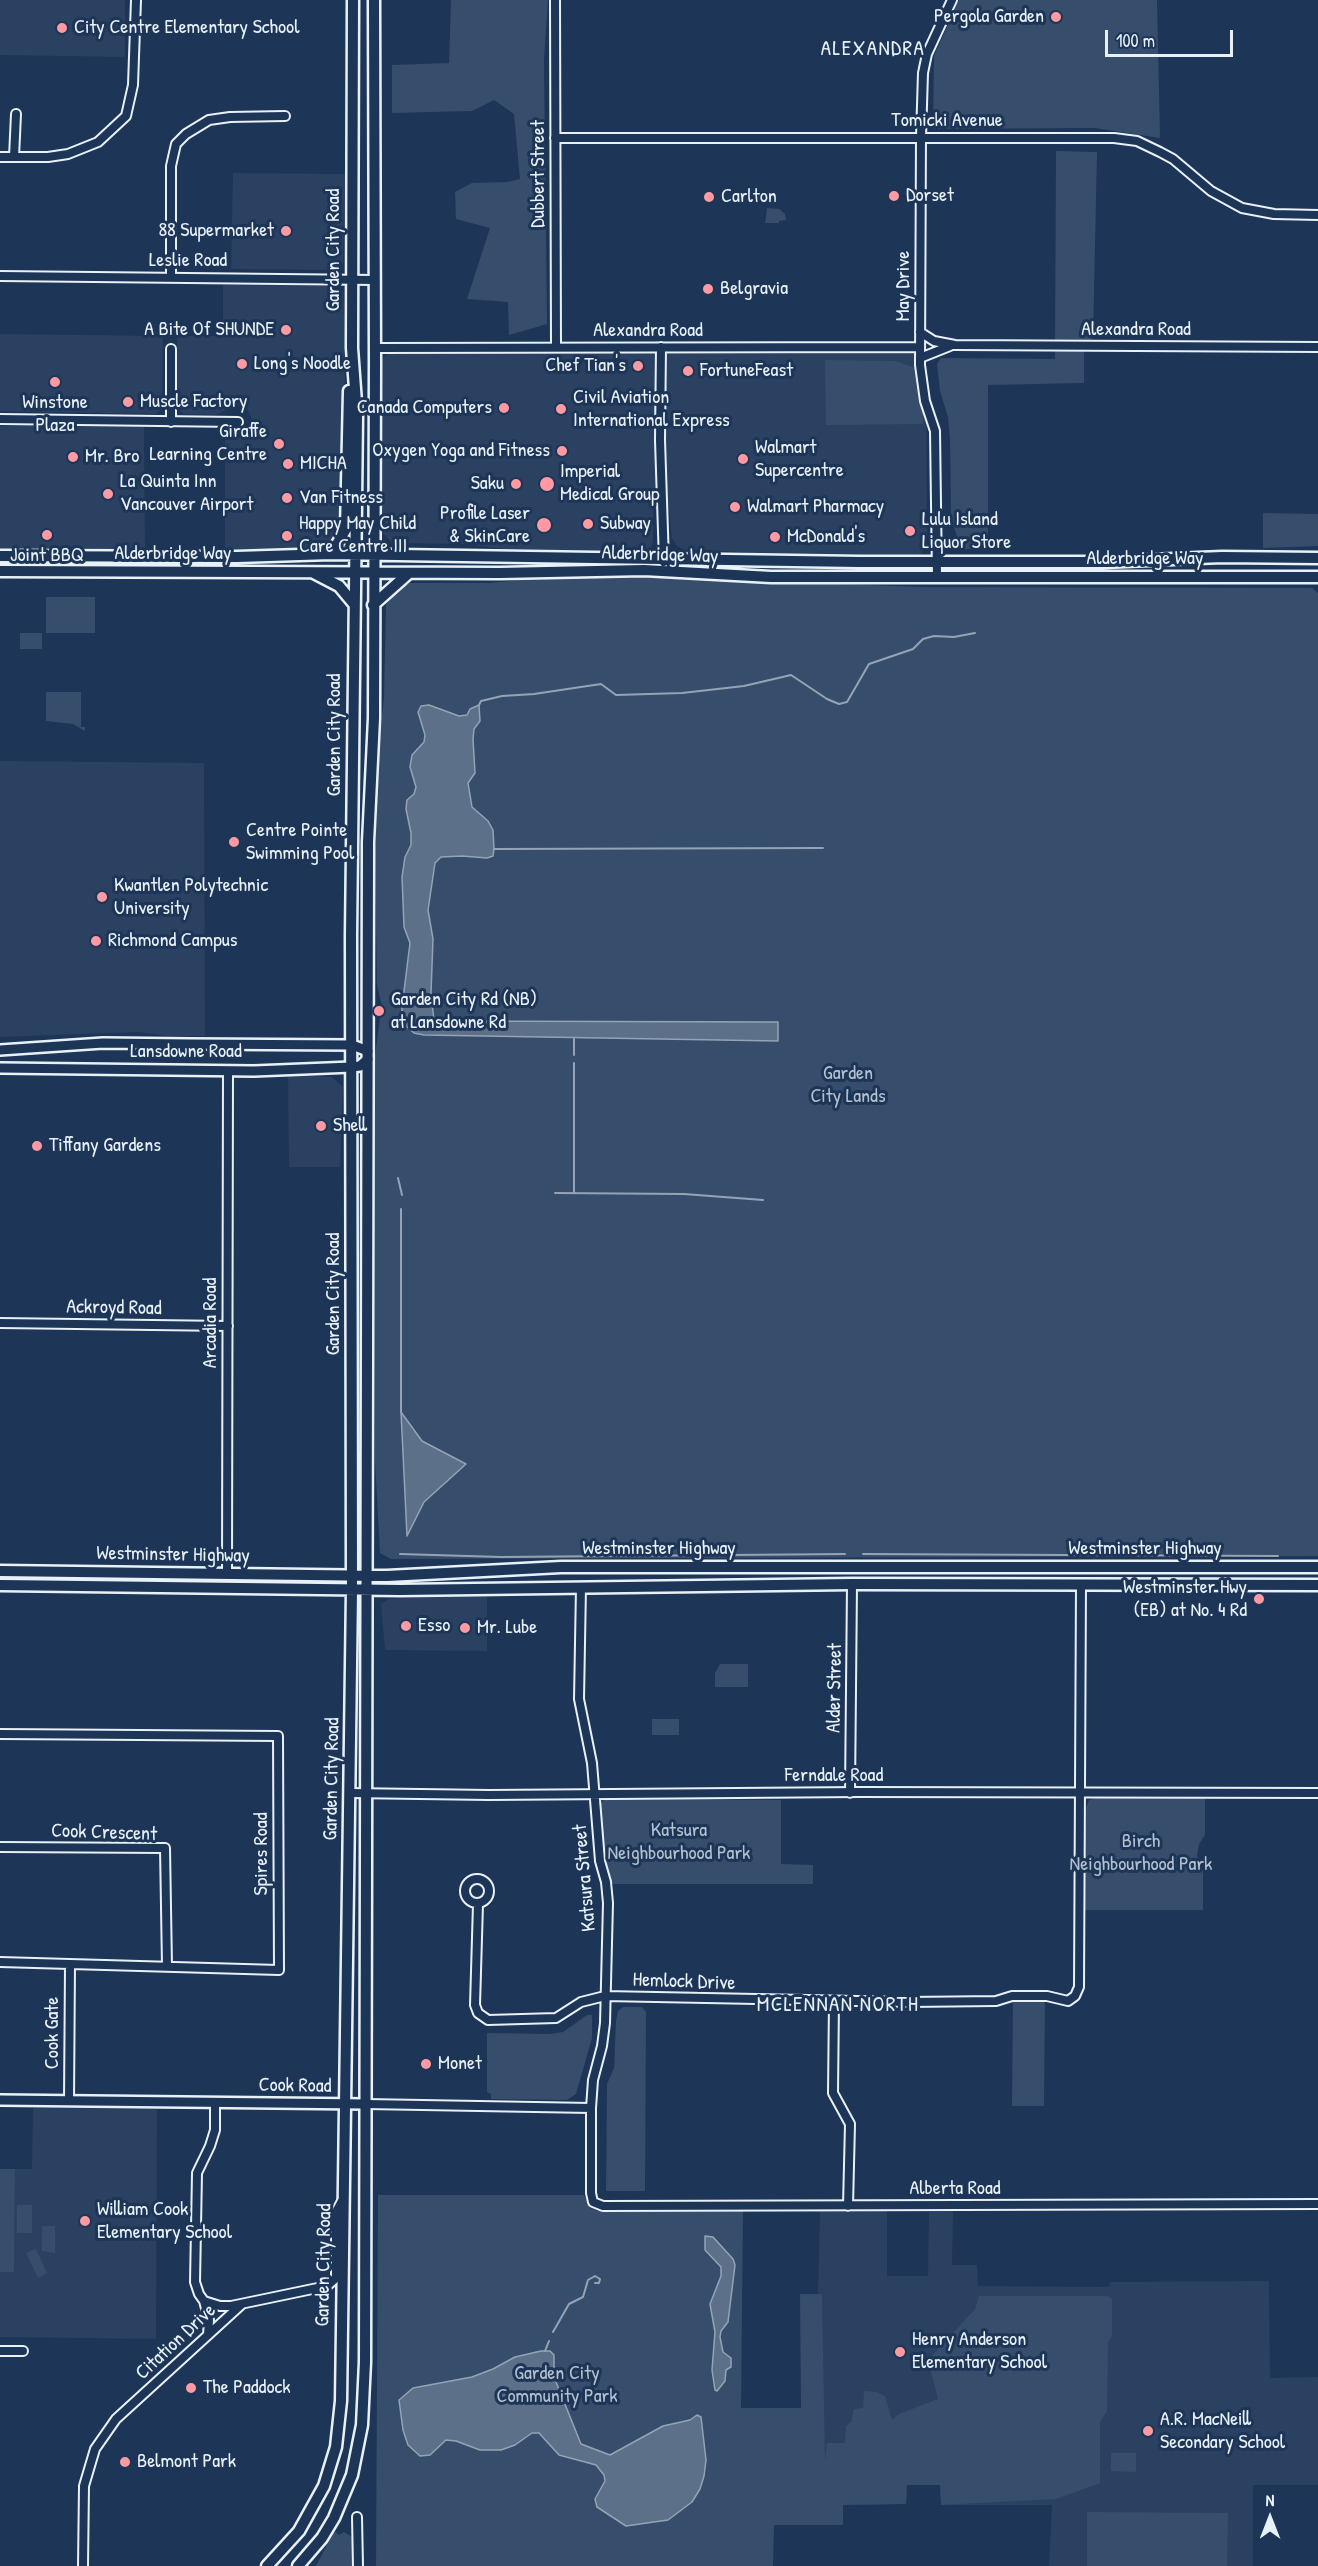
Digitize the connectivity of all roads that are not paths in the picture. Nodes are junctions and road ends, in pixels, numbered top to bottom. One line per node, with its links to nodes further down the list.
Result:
1 (136, 0): 11 (street)
2 (353, 0): 15 (main road, Garden City Road)
3 (374, 0): 16 (main road, Garden City Road)
4 (555, 0): 9 (street, Dubbert Street)
5 (952, 0): 8 (street, May Drive)
6 (16, 114): 11 (street)
7 (285, 116): 14 (street)
8 (921, 137): 9 (street, Tomicki Avenue); 12 (street, Tomicki Avenue); 17 (street, May Drive)
9 (555, 138): 23 (street, Dubbert Street)
10 (0, 157): 11 (street)
11 (14, 157)
12 (1318, 215)
13 (0, 276): 14 (street, Leslie Road)
14 (171, 278): 15 (street, Leslie Road)
15 (352, 279): 16 (street, Leslie Road); 26 (main road, Garden City Road)
16 (375, 280): 22 (main road, Garden City Road)
17 (920, 332): 18 (street, Alexandra Road); 20 (street, May Drive)
18 (955, 345): 21 (street, Alexandra Road); 25 (street, Alexandra Road)
19 (661, 347): 20 (street, Alexandra Road); 23 (street, Alexandra Road); 35 (street)
20 (920, 347): 25 (street, May Drive)
21 (1318, 347)
22 (375, 348): 23 (street, Alexandra Road); 32 (main road, Garden City Road)
23 (556, 348)
24 (171, 350): 28 (street)
25 (920, 358): 36 (street, May Drive)
26 (353, 368): 30 (main road); 31 (main road, Garden City Road)
27 (0, 419): 28 (street)
28 (171, 422): 29 (street)
29 (238, 422)
30 (331, 554): 31 (main road, Alderbridge Way); 33 (main road, Alderbridge Way)
31 (355, 554): 32 (main road, Alderbridge Way); 40 (main road, Garden City Road)
32 (374, 555): 35 (main road, Alderbridge Way); 41 (main road, Garden City Road)
33 (0, 556)
34 (1318, 558): 36 (main road, Alderbridge Way)
35 (664, 559): 36 (main road, Alderbridge Way); 39 (street)
36 (937, 562): 43 (street, May Drive)
37 (0, 571): 38 (main road, Alderbridge Way)
38 (312, 571): 40 (main road, Alderbridge Way); 46 (main road)
39 (665, 571): 42 (main road, Alderbridge Way); 43 (main road, Alderbridge Way)
40 (354, 572): 41 (main road, Alderbridge Way); 46 (main road, Garden City Road)
41 (374, 572): 42 (main road, Alderbridge Way); 47 (main road, Garden City Road)
42 (408, 573): 47 (main road)
43 (937, 576): 44 (main road, Alderbridge Way)
44 (1312, 577): 45 (main road)
45 (1318, 586)
46 (354, 604): 48 (main road, Garden City Road)
47 (373, 605): 50 (main road, Garden City Road)
48 (352, 1045): 49 (street, Lansdowne Road); 50 (street, Lansdowne Road); 51 (main road, Garden City Road)
49 (0, 1050)
50 (368, 1055): 51 (street, Lansdowne Road); 61 (main road, Garden City Road)
51 (352, 1067): 53 (street, Lansdowne Road); 60 (main road, Garden City Road)
52 (0, 1068): 53 (street, Lansdowne Road)
53 (228, 1071): 55 (street, Arcadia Road)
54 (0, 1323): 55 (street, Ackroyd Road)
55 (228, 1326): 59 (street, Arcadia Road)
56 (853, 1567): 57 (main road, Westminster Highway); 61 (main road, Westminster Highway); 63 (main road)
57 (1318, 1567)
58 (0, 1571): 59 (main road, Westminster Highway)
59 (227, 1574): 60 (main road, Westminster Highway)
60 (352, 1576): 61 (main road, Westminster Highway); 67 (main road, Garden City Road)
61 (367, 1576): 68 (main road, Garden City Road)
62 (0, 1584): 67 (main road, Westminster Highway)
63 (852, 1584): 64 (main road, Westminster Highway); 66 (main road, Westminster Highway); 72 (street, Alder Street)
64 (1081, 1585): 65 (main road, Westminster Highway); 73 (street)
65 (1318, 1585)
66 (581, 1587): 68 (main road, Westminster Highway); 71 (street, Katsura Street)
67 (352, 1590): 68 (main road, Westminster Highway); 70 (main road, Garden City Road)
68 (367, 1590): 75 (main road, Garden City Road)
69 (0, 1734): 80 (street, Spires Road)
70 (350, 1793): 75 (street, Ferndale Road); 86 (main road, Garden City Road)
71 (596, 1793): 72 (street, Ferndale Road); 75 (street, Ferndale Road); 81 (street, Katsura Street)
72 (850, 1793): 73 (street, Ferndale Road)
73 (1081, 1793): 74 (street, Ferndale Road); 82 (street, Hemlock Drive)
74 (1318, 1793)
75 (368, 1794): 87 (main road, Garden City Road)
76 (0, 1847): 80 (street, Cook Crescent)
77 (478, 1904): 81 (street, Hemlock Drive)
78 (0, 1962): 79 (street, Spires Road)
79 (70, 1965): 80 (street, Spires Road); 84 (street, Cook Gate)
80 (166, 1966)
81 (606, 1996): 82 (street, Hemlock Drive); 88 (street, Katsura Street)
82 (834, 2001): 92 (street)
83 (0, 2100): 84 (street, Cook Road)
84 (69, 2101): 85 (street, Cook Road)
85 (215, 2103): 86 (street, Cook Road); 93 (street)
86 (345, 2104): 87 (street, Cook Road); 89 (main road, Garden City Road)
87 (366, 2104): 88 (street, Cook Road); 99 (main road, Garden City Road)
88 (591, 2108): 90 (street, Katsura Street)
89 (342, 2201): 94 (street, Citation Drive); 101 (main road, Garden City Road)
90 (593, 2202): 92 (street, Alberta Road)
91 (1318, 2204): 92 (street, Alberta Road)
92 (848, 2206)
93 (204, 2301): 94 (street); 95 (street)
94 (242, 2304): 95 (street, Citation Drive)
95 (208, 2336): 100 (street, Citation Drive)
96 (0, 2351): 97 (street)
97 (23, 2351)
98 (357, 2517): 104 (street)
99 (322, 2538): 102 (main road, Garden City Road); 103 (main road)
100 (83, 2566)
101 (267, 2566)
102 (298, 2566)
103 (309, 2566)
104 (358, 2566)

